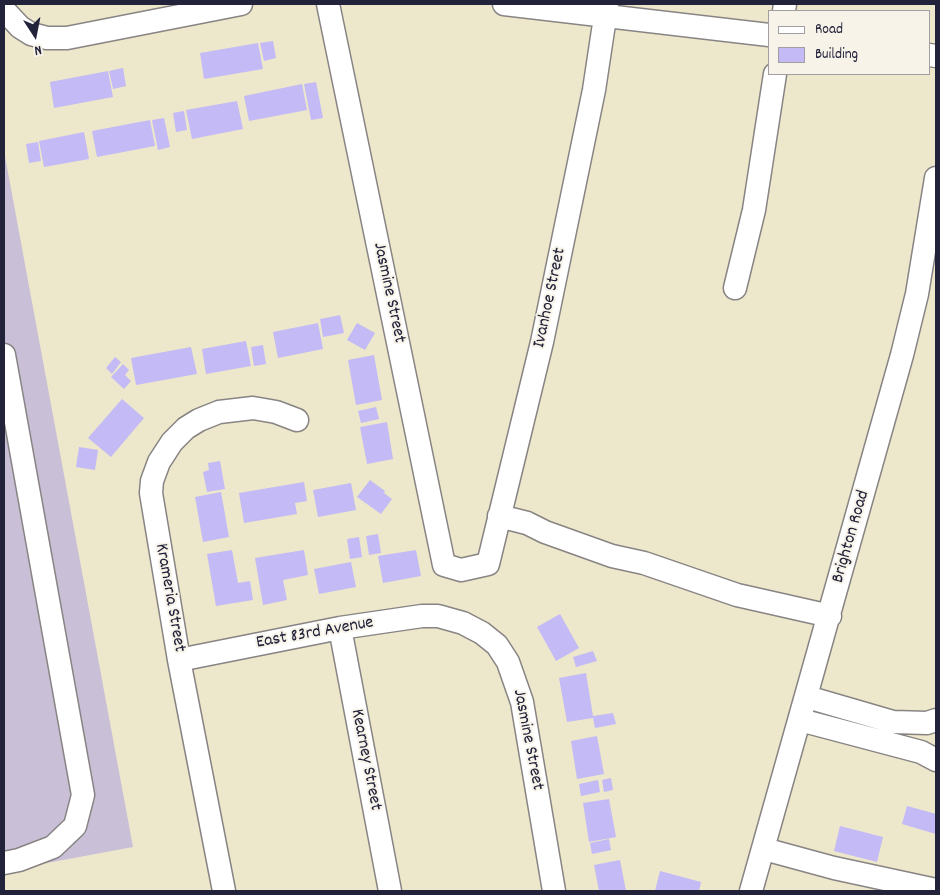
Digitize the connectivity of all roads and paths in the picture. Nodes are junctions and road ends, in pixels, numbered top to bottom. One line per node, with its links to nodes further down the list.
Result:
1 (241, 4): 5 (street)
2 (328, 4): 13 (street, Jasmine Street)
3 (504, 4): 4 (street)
4 (607, 9): 6 (street); 12 (street, Ivanhoe Street)
5 (4, 10)
6 (768, 35)
7 (775, 75): 9 (street)
8 (936, 178): 14 (street, Brighton Road)
9 (735, 288)
10 (4, 355): 23 (street)
11 (297, 420): 17 (street, Krameria Street)
12 (499, 516): 13 (street, Ivanhoe Street); 14 (street)
13 (461, 570)
14 (830, 616): 18 (street, Brighton Road)
15 (452, 620): 16 (street, East 83rd Avenue); 27 (street, Jasmine Street)
16 (340, 628): 17 (street, East 83rd Avenue); 26 (street, Kearney Street)
17 (179, 660): 25 (street, Krameria Street)
18 (807, 697): 19 (street, Brighton Road); 20 (street)
19 (800, 720): 21 (street); 22 (street, Brighton Road)
20 (936, 720)
21 (936, 760)
22 (764, 849): 24 (street); 28 (street, Brighton Road)
23 (4, 863)
24 (936, 890)
25 (224, 891)
26 (390, 891)
27 (554, 891)
28 (751, 891)

